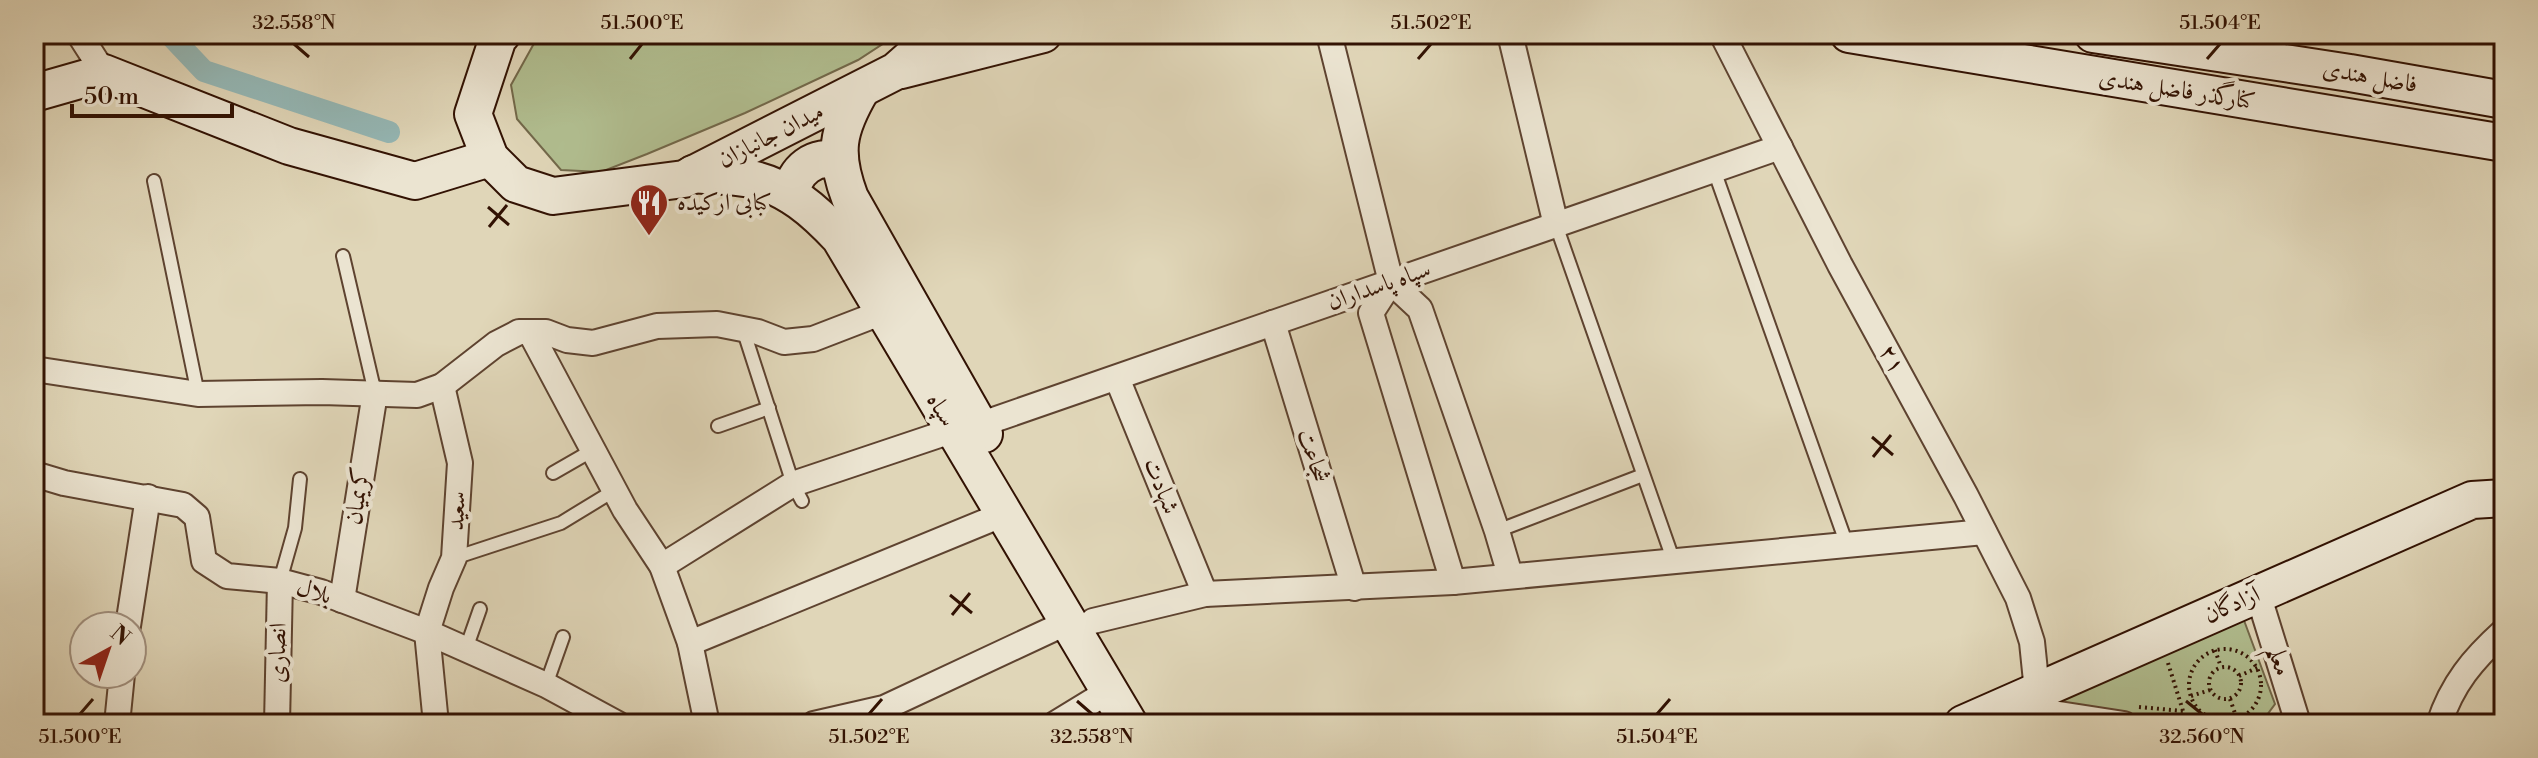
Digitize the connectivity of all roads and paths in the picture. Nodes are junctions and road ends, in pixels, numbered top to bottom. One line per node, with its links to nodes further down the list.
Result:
1 (79, 34): 12 (street)
2 (502, 34): 18 (main road, میدان جانبازان)
3 (938, 34): 11 (main road, میدان جانبازان)
4 (957, 34): 11 (main road)
5 (1043, 34): 11 (main road)
6 (1329, 34): 26 (street)
7 (1510, 34): 24 (street)
8 (1722, 34): 17 (street, ۲۱)
9 (1849, 34): 16 (main road, کنارگذر فاضل هندی)
10 (2093, 34): 15 (main road, فاضل هندی)
11 (896, 71): 13 (main road, میدان جانبازان)
12 (104, 73): 14 (main road); 18 (main road)
13 (861, 90): 19 (main road, سپاه); 21 (main road, میدان جانبازان)
14 (34, 93)
15 (2504, 100)
16 (2504, 143)
17 (1780, 147): 20 (street, سپاه پاسداران); 50 (street, ۲۱)
18 (490, 158): 21 (main road, میدان جانبازان)
19 (839, 161): 23 (main road); 38 (main road, سپاه)
20 (1714, 170): 24 (street, سپاه پاسداران); 51 (lane)
21 (693, 174): 23 (main road, سپاه)
22 (154, 181): 35 (lane)
23 (791, 195): 27 (main road, سپاه)
24 (1556, 225): 26 (street, سپاه پاسداران); 42 (lane)
25 (343, 256): 34 (lane)
26 (1391, 282): 28 (street, سپاه پاسداران); 49 (street); 57 (street)
27 (883, 312): 29 (street); 38 (main road, سپاه)
28 (1273, 323): 32 (street, سپاه پاسداران); 58 (street, شجاعت)
29 (743, 329): 30 (street); 36 (lane)
30 (530, 332): 33 (street); 39 (street)
31 (34, 369): 35 (street)
32 (1117, 378): 38 (street, سپاه پاسداران); 59 (street, شهادت)
33 (442, 386): 34 (street); 52 (street, سعید)
34 (375, 393): 35 (street); 61 (street, کریمیان)
35 (198, 394)
36 (769, 408): 37 (lane); 45 (lane)
37 (718, 426)
38 (966, 428): 45 (street, سپاه پاسداران); 48 (main road, سپاه); 64 (main road, سپاه)
39 (593, 450): 40 (lane); 44 (street)
40 (553, 473)
41 (34, 474): 46 (street, بلال)
42 (1643, 475): 49 (lane); 53 (lane)
43 (300, 479): 56 (lane)
44 (615, 490): 52 (lane); 54 (street)
45 (798, 492): 54 (street, سپاه پاسداران)
46 (148, 497): 56 (street, بلال); 63 (street)
47 (2504, 498): 60 (main road, آزادگان)
48 (1004, 514): 64 (main road, سپاه); 68 (street)
49 (1497, 531): 55 (street)
50 (1984, 532): 51 (street); 79 (street, ۲۱)
51 (1847, 545): 53 (street)
52 (454, 558): 66 (street, سعید)
53 (1674, 562): 55 (street)
54 (662, 566): 68 (street)
55 (1510, 575): 57 (street)
56 (280, 581): 61 (street, بلال); 88 (street, انصاری)
57 (1453, 582): 58 (street)
58 (1354, 588): 59 (street)
59 (1205, 594): 64 (street)
60 (2258, 594): 79 (main road, آزادگان); 86 (street, معلم)
61 (342, 600): 66 (street, بلال)
62 (480, 609): 69 (lane)
63 (130, 610)
64 (1081, 622): 78 (main road, سپاه); 92 (street); 95 (main road, سپاه)
65 (2504, 631): 98 (street)
66 (427, 632): 69 (street, بلال); 89 (street)
67 (563, 637): 75 (lane)
68 (690, 643): 91 (street)
69 (466, 649): 75 (street, بلال)
70 (2215, 650): 72 (path); 73 (path); 80 (path)
71 (2167, 661): 82 (path)
72 (2221, 667): 74 (path); 77 (path)
73 (2257, 668): 74 (path); 85 (path)
74 (2239, 676): 81 (path)
75 (546, 685): 90 (street, بلال)
76 (120, 690): 87 (street)
77 (2210, 690): 80 (path); 81 (path)
78 (1109, 691): 93 (street); 94 (main road, سپاه)
79 (2037, 691): 83 (main road, آزادگان)
80 (2191, 696): 85 (path)
81 (2230, 699): 85 (path)
82 (2183, 711): 84 (path); 97 (path)
83 (2009, 715): 84 (street); 96 (main road, آزادگان)
84 (2125, 715)
85 (2237, 719)
86 (2295, 723)
87 (117, 724)
88 (277, 724)
89 (436, 724)
90 (617, 724)
91 (707, 724)
92 (814, 724)
93 (1055, 724)
94 (1129, 724)
95 (1155, 724)
96 (1963, 724)
97 (2191, 724)
98 (2439, 724)

